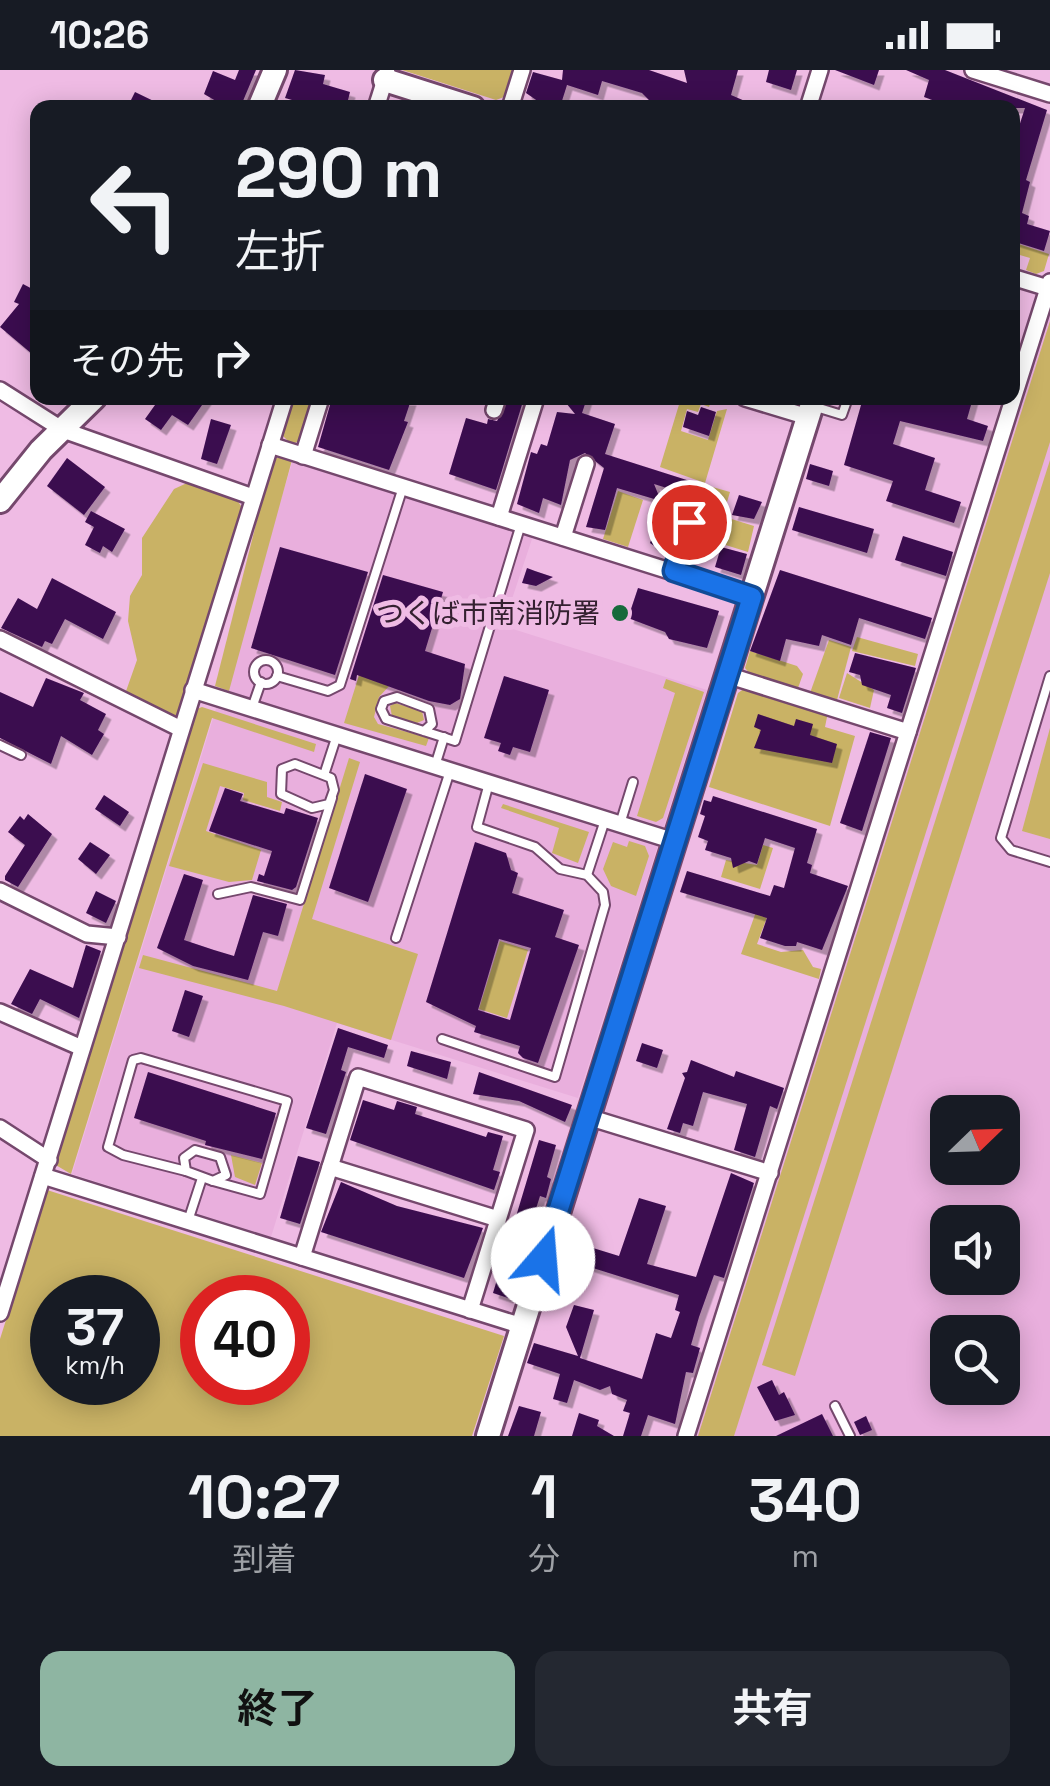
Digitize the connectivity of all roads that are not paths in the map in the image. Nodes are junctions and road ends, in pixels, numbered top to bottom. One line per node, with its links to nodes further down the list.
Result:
1 (275, 70): 9 (street)
2 (522, 70): 11 (street)
3 (820, 70): 12 (street)
4 (973, 70): 6 (street)
5 (386, 75): 8 (street); 10 (street)
6 (1019, 77): 7 (street)
7 (1050, 94)
8 (414, 98)
9 (262, 100)
10 (378, 100)
11 (513, 100)
12 (811, 100)
13 (1020, 279): 14 (street)
14 (1049, 285): 15 (street)
15 (1020, 377)
16 (0, 390): 24 (street)
17 (87, 405): 24 (street)
18 (283, 405): 25 (street)
19 (319, 405): 26 (street)
20 (534, 405): 31 (street)
21 (846, 405): 23 (lane)
22 (1011, 405): 46 (street)
23 (811, 407): 36 (street)
24 (63, 430): 29 (street); 30 (street)
25 (270, 445): 26 (street); 29 (street)
26 (303, 456): 28 (street)
27 (586, 464): 34 (street)
28 (403, 487): 31 (street); 39 (lane)
29 (253, 497): 42 (street)
30 (0, 501)
31 (499, 517): 33 (street)
32 (689, 522): 35 (street)
33 (521, 524): 34 (street); 48 (lane)
34 (563, 537): 35 (street)
35 (674, 571): 36 (street)
36 (752, 597): 38 (street)
37 (0, 639): 44 (street)
38 (727, 675): 46 (street); 57 (street)
39 (277, 676): 41 (lane); 41 (lane)
40 (1050, 676): 58 (lane)
41 (261, 682): 43 (lane)
42 (193, 690): 43 (street); 44 (street)
43 (252, 708): 47 (street)
44 (181, 729): 62 (street)
45 (424, 731): 45 (lane); 48 (lane)
46 (908, 732): 72 (street)
47 (337, 735): 51 (street); 52 (lane)
48 (444, 737): 51 (lane)
49 (0, 745): 50 (lane)
50 (21, 755)
51 (442, 768): 54 (street); 63 (lane)
52 (325, 772): 55 (lane); 55 (lane)
53 (633, 782): 56 (lane)
54 (489, 783): 56 (street); 59 (lane)
55 (332, 798): 61 (lane)
56 (613, 822): 57 (street); 59 (lane)
57 (674, 842): 67 (street)
58 (1050, 862)
59 (588, 876): 65 (lane)
60 (0, 890): 62 (street)
61 (218, 894)
62 (118, 937): 66 (street)
63 (396, 938)
64 (0, 1012): 66 (street)
65 (442, 1039)
66 (82, 1048): 70 (street)
67 (588, 1117): 72 (street); 80 (street)
68 (0, 1128): 70 (street)
69 (330, 1167): 75 (street); 75 (street); 77 (street)
70 (46, 1168): 76 (street); 79 (street)
71 (186, 1172): 73 (lane); 74 (lane); 74 (lane)
72 (770, 1172): 83 (street)
73 (202, 1178): 74 (lane); 76 (lane)
74 (212, 1181)
75 (498, 1220): 78 (street)
76 (188, 1222): 77 (street)
77 (302, 1257): 78 (street)
78 (470, 1310): 80 (street)
79 (0, 1313)
80 (522, 1326): 82 (street)
81 (835, 1406): 84 (lane)
82 (488, 1436)
83 (686, 1436)
84 (850, 1436)

